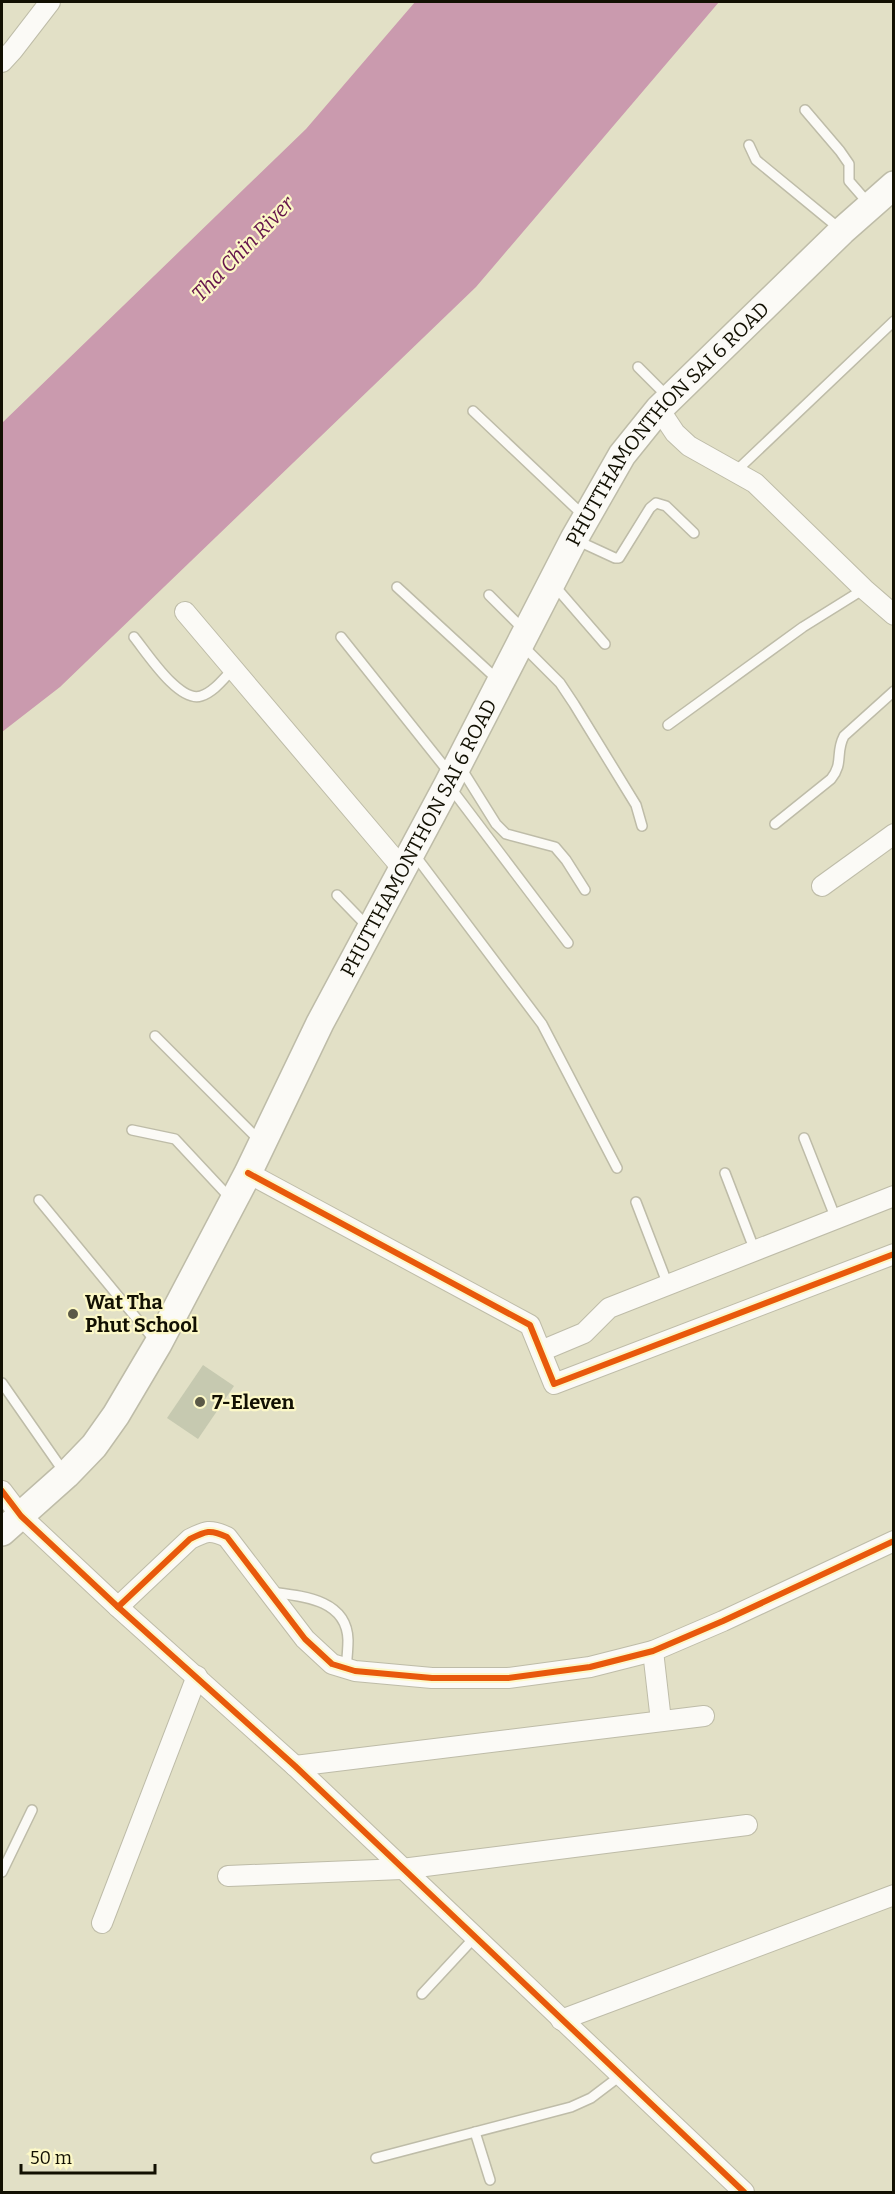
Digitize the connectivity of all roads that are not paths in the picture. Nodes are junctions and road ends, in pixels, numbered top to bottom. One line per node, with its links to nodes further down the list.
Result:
1 (50, 2): 2 (street)
2 (2, 62)
3 (805, 110): 6 (lane)
4 (749, 145): 7 (lane)
5 (894, 185): 6 (main road, PHUTTHAMONTHON SAI 6 ROAD)
6 (871, 206): 7 (main road, PHUTTHAMONTHON SAI 6 ROAD)
7 (842, 231): 10 (main road, PHUTTHAMONTHON SAI 6 ROAD)
8 (894, 321): 12 (lane)
9 (638, 367): 10 (lane)
10 (664, 404): 12 (street); 13 (main road, PHUTTHAMONTHON SAI 6 ROAD)
11 (473, 411): 13 (lane)
12 (735, 472): 17 (street)
13 (580, 529): 14 (lane); 15 (main road, PHUTTHAMONTHON SAI 6 ROAD)
14 (694, 533)
15 (551, 582): 23 (main road, PHUTTHAMONTHON SAI 6 ROAD); 24 (lane)
16 (397, 587): 26 (lane)
17 (864, 590): 20 (street); 28 (lane)
18 (489, 595): 23 (lane)
19 (185, 612): 25 (street)
20 (894, 615)
21 (134, 637): 25 (lane)
22 (340, 637): 29 (lane)
23 (523, 637): 26 (main road, PHUTTHAMONTHON SAI 6 ROAD); 31 (lane)
24 (605, 644)
25 (233, 669): 33 (street)
26 (499, 681): 29 (main road, PHUTTHAMONTHON SAI 6 ROAD)
27 (894, 691): 30 (lane)
28 (668, 725)
29 (453, 775): 33 (main road, PHUTTHAMONTHON SAI 6 ROAD); 35 (lane); 38 (lane)
30 (775, 824)
31 (642, 825)
32 (894, 834): 34 (street)
33 (407, 859): 37 (main road, PHUTTHAMONTHON SAI 6 ROAD); 43 (lane)
34 (822, 886)
35 (585, 890)
36 (337, 895): 37 (lane)
37 (370, 930): 42 (main road, PHUTTHAMONTHON SAI 6 ROAD)
38 (568, 942)
39 (155, 1036): 42 (lane)
40 (132, 1130): 48 (lane)
41 (804, 1138): 50 (lane)
42 (263, 1144): 44 (main road, PHUTTHAMONTHON SAI 6 ROAD)
43 (617, 1168)
44 (248, 1173): 48 (main road, PHUTTHAMONTHON SAI 6 ROAD); 55 (street)
45 (725, 1173): 51 (lane)
46 (894, 1196): 50 (street)
47 (39, 1200): 54 (lane)
48 (233, 1202): 54 (main road, PHUTTHAMONTHON SAI 6 ROAD)
49 (636, 1202): 53 (lane)
50 (836, 1218): 51 (street)
51 (755, 1251): 53 (street)
52 (894, 1254): 55 (street)
53 (668, 1285): 55 (street)
54 (158, 1344): 57 (main road, PHUTTHAMONTHON SAI 6 ROAD)
55 (540, 1351)
56 (2, 1383): 57 (lane)
57 (66, 1475): 59 (main road, PHUTTHAMONTHON SAI 6 ROAD)
58 (2, 1491): 59 (street)
59 (11, 1524): 62 (street)
60 (894, 1540): 63 (street)
61 (269, 1591): 62 (street); 64 (street); 64 (lane)
62 (118, 1607): 65 (street)
63 (652, 1651): 64 (street); 67 (street)
64 (346, 1669)
65 (196, 1677): 68 (street); 75 (street)
66 (704, 1716): 67 (street)
67 (661, 1721): 68 (street)
68 (295, 1766): 71 (street)
69 (32, 1810): 72 (lane)
70 (747, 1825): 71 (street)
71 (402, 1869): 73 (street); 76 (street)
72 (2, 1872)
73 (228, 1876)
74 (894, 1894): 78 (street)
75 (102, 1923)
76 (474, 1938): 77 (lane); 78 (street)
77 (422, 1994)
78 (561, 2020): 79 (street)
79 (620, 2076): 80 (lane); 83 (street)
80 (475, 2132): 81 (lane); 82 (lane)
81 (376, 2158)
82 (490, 2180)
83 (744, 2193)

